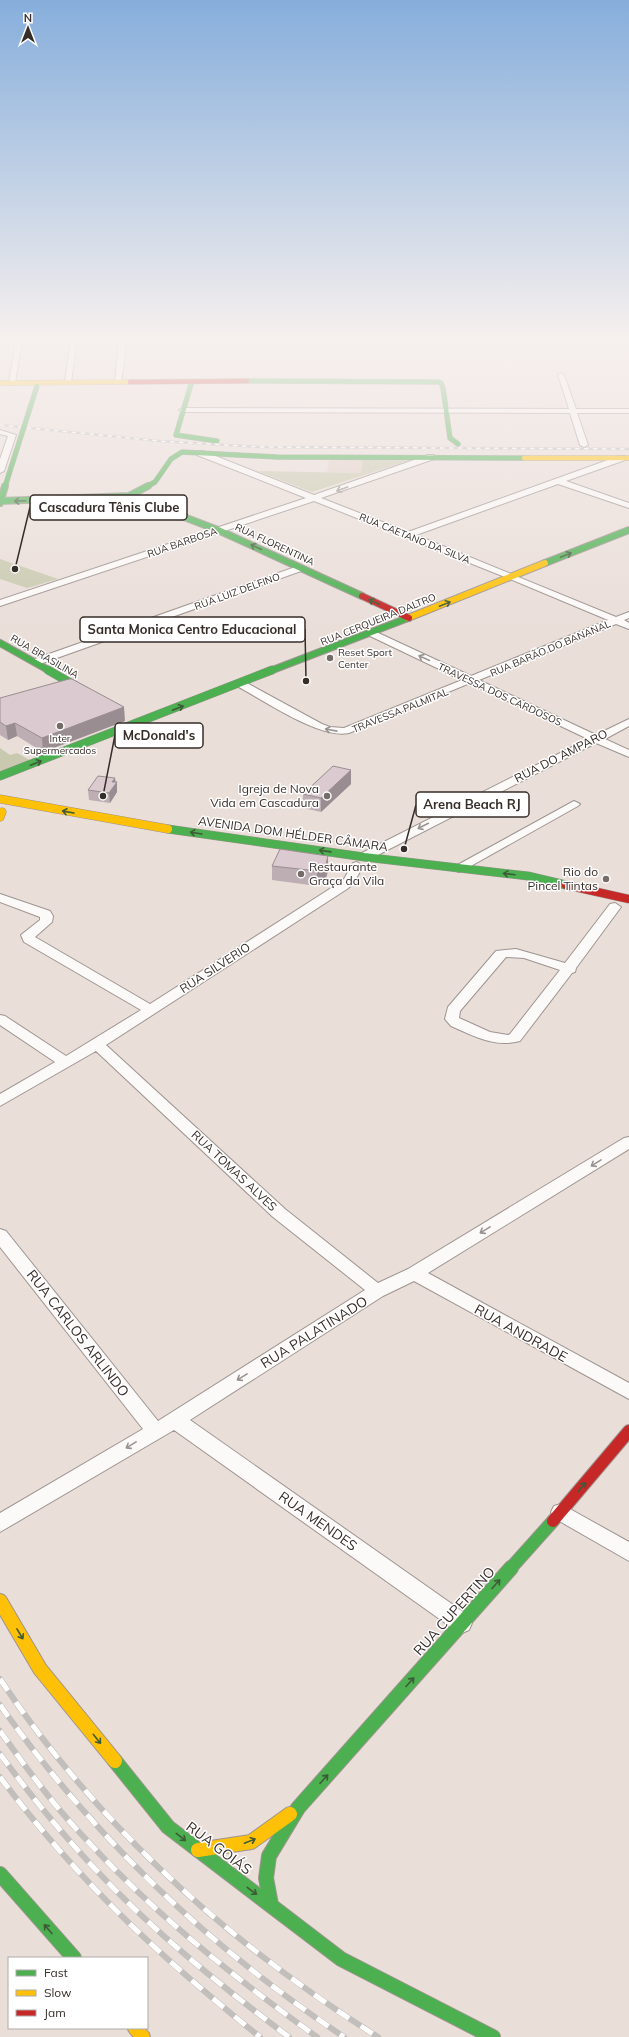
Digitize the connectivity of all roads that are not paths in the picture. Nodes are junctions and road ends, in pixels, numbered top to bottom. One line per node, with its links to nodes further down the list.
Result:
1 (12, 435): 9 (street)
2 (20, 435): 14 (main road, bridge)
3 (178, 435): 6 (main road)
4 (445, 435): 7 (main road)
5 (581, 435): 8 (street)
6 (224, 441)
7 (462, 444)
8 (584, 445)
9 (3, 452): 13 (street)
10 (200, 453): 11 (main road); 16 (main road); 17 (street, RUA CAETANO DA SILVA)
11 (431, 457): 12 (main road); 17 (street, RUA BARBOSA, one-way to 17)
12 (626, 458): 15 (street)
13 (0, 471)
14 (6, 475): 18 (main road)
15 (558, 481): 19 (street); 22 (street)
16 (129, 496): 18 (main road, one-way to 18); 20 (main road, RUA FLORENTINA)
17 (312, 499): 20 (street, RUA BARBOSA); 22 (street, RUA CAETANO DA SILVA)
18 (0, 502)
19 (629, 506)
20 (218, 530): 23 (main road, RUA FLORENTINA, one-way to 20); 25 (street, RUA BARBOSA)
21 (629, 530): 24 (main road, RUA CERQUEIRA DALTRO, one-way to 21)
22 (409, 535): 24 (street, RUA CAETANO DA SILVA)
23 (301, 568): 27 (main road, RUA FLORENTINA, one-way to 23); 32 (street, RUA LUIZ DELFINO)
24 (513, 577): 27 (main road, RUA CERQUEIRA DALTRO, one-way to 24); 28 (street, RUA CAETANO DA SILVA)
25 (0, 603)
26 (629, 615): 28 (street, RUA BARÃO DO BANANAL)
27 (409, 618): 30 (main road, RUA CERQUEIRA DALTRO)
28 (616, 620): 29 (street, RUA CAETANO DA SILVA); 33 (street, RUA BARÃO DO BANANAL)
29 (629, 626)
30 (371, 633): 33 (street, TRAVESSA DOS CARDOSOS, one-way to 30); 34 (main road, RUA CERQUEIRA DALTRO)
31 (0, 643): 32 (main road, RUA BRASILINA)
32 (36, 662): 35 (main road, RUA BRASILINA)
33 (472, 681): 34 (street, TRAVESSA PALMITAL, one-way to 34); 39 (street, TRAVESSA DOS CARDOSOS)
34 (241, 684): 37 (main road, RUA CERQUEIRA DALTRO, one-way to 34)
35 (93, 696)
36 (128, 715): 37 (main road)
37 (141, 722): 41 (main road, RUA CERQUEIRA DALTRO, one-way to 37)
38 (629, 722): 39 (street, RUA DO AMPARO)
39 (595, 739): 40 (street, TRAVESSA DOS CARDOSOS); 44 (street, RUA DO AMPARO, one-way to 44)
40 (629, 754)
41 (0, 776)
42 (3, 798): 44 (main road, AVENIDA DOM HÉLDER CÂMARA, one-way to 42)
43 (574, 804): 45 (street)
44 (359, 864): 45 (main road, AVENIDA DOM HÉLDER CÂMARA); 50 (street, RUA SILVERIO)
45 (458, 868): 47 (main road, AVENIDA DOM HÉLDER CÂMARA, one-way to 45)
46 (0, 898): 50 (street)
47 (629, 899)
48 (615, 907): 49 (street)
49 (570, 969): 49 (street)
50 (151, 1010): 52 (street, RUA SILVERIO)
51 (0, 1020): 53 (street)
52 (97, 1044): 53 (street, RUA SILVERIO); 58 (street, RUA TOMAS ALVES)
53 (66, 1063): 54 (street, RUA SILVERIO)
54 (0, 1101)
55 (629, 1142): 57 (street, RUA PALATINADO, one-way to 57)
56 (0, 1235): 61 (street, RUA CARLOS ARLINDO)
57 (414, 1273): 58 (street, RUA PALATINADO); 59 (street, RUA ANDRADE)
58 (377, 1292): 60 (street, RUA PALATINADO, one-way to 60)
59 (629, 1392)
60 (175, 1420): 61 (street, RUA PALATINADO); 67 (street, RUA MENDES)
61 (155, 1431): 64 (street, RUA PALATINADO, one-way to 64)
62 (629, 1431): 63 (main road, RUA CUPERTINO, one-way to 62)
63 (561, 1512): 65 (street); 67 (main road, RUA CUPERTINO, one-way to 63)
64 (0, 1523)
65 (629, 1552)
66 (0, 1601): 69 (main road, RUA GOIÁS, one-way to 69)
67 (462, 1623): 68 (main road, RUA CUPERTINO, one-way to 67)
68 (298, 1808): 69 (main road, RUA CUPERTINO, one-way to 68); 71 (main road, RUA CUPERTINO)
69 (198, 1850): 71 (main road, RUA GOIÁS, one-way to 71)
70 (0, 1874): 72 (main road, one-way to 70)
71 (271, 1905): 73 (main road, RUA GOIÁS)
72 (73, 1957)
73 (493, 2037)

